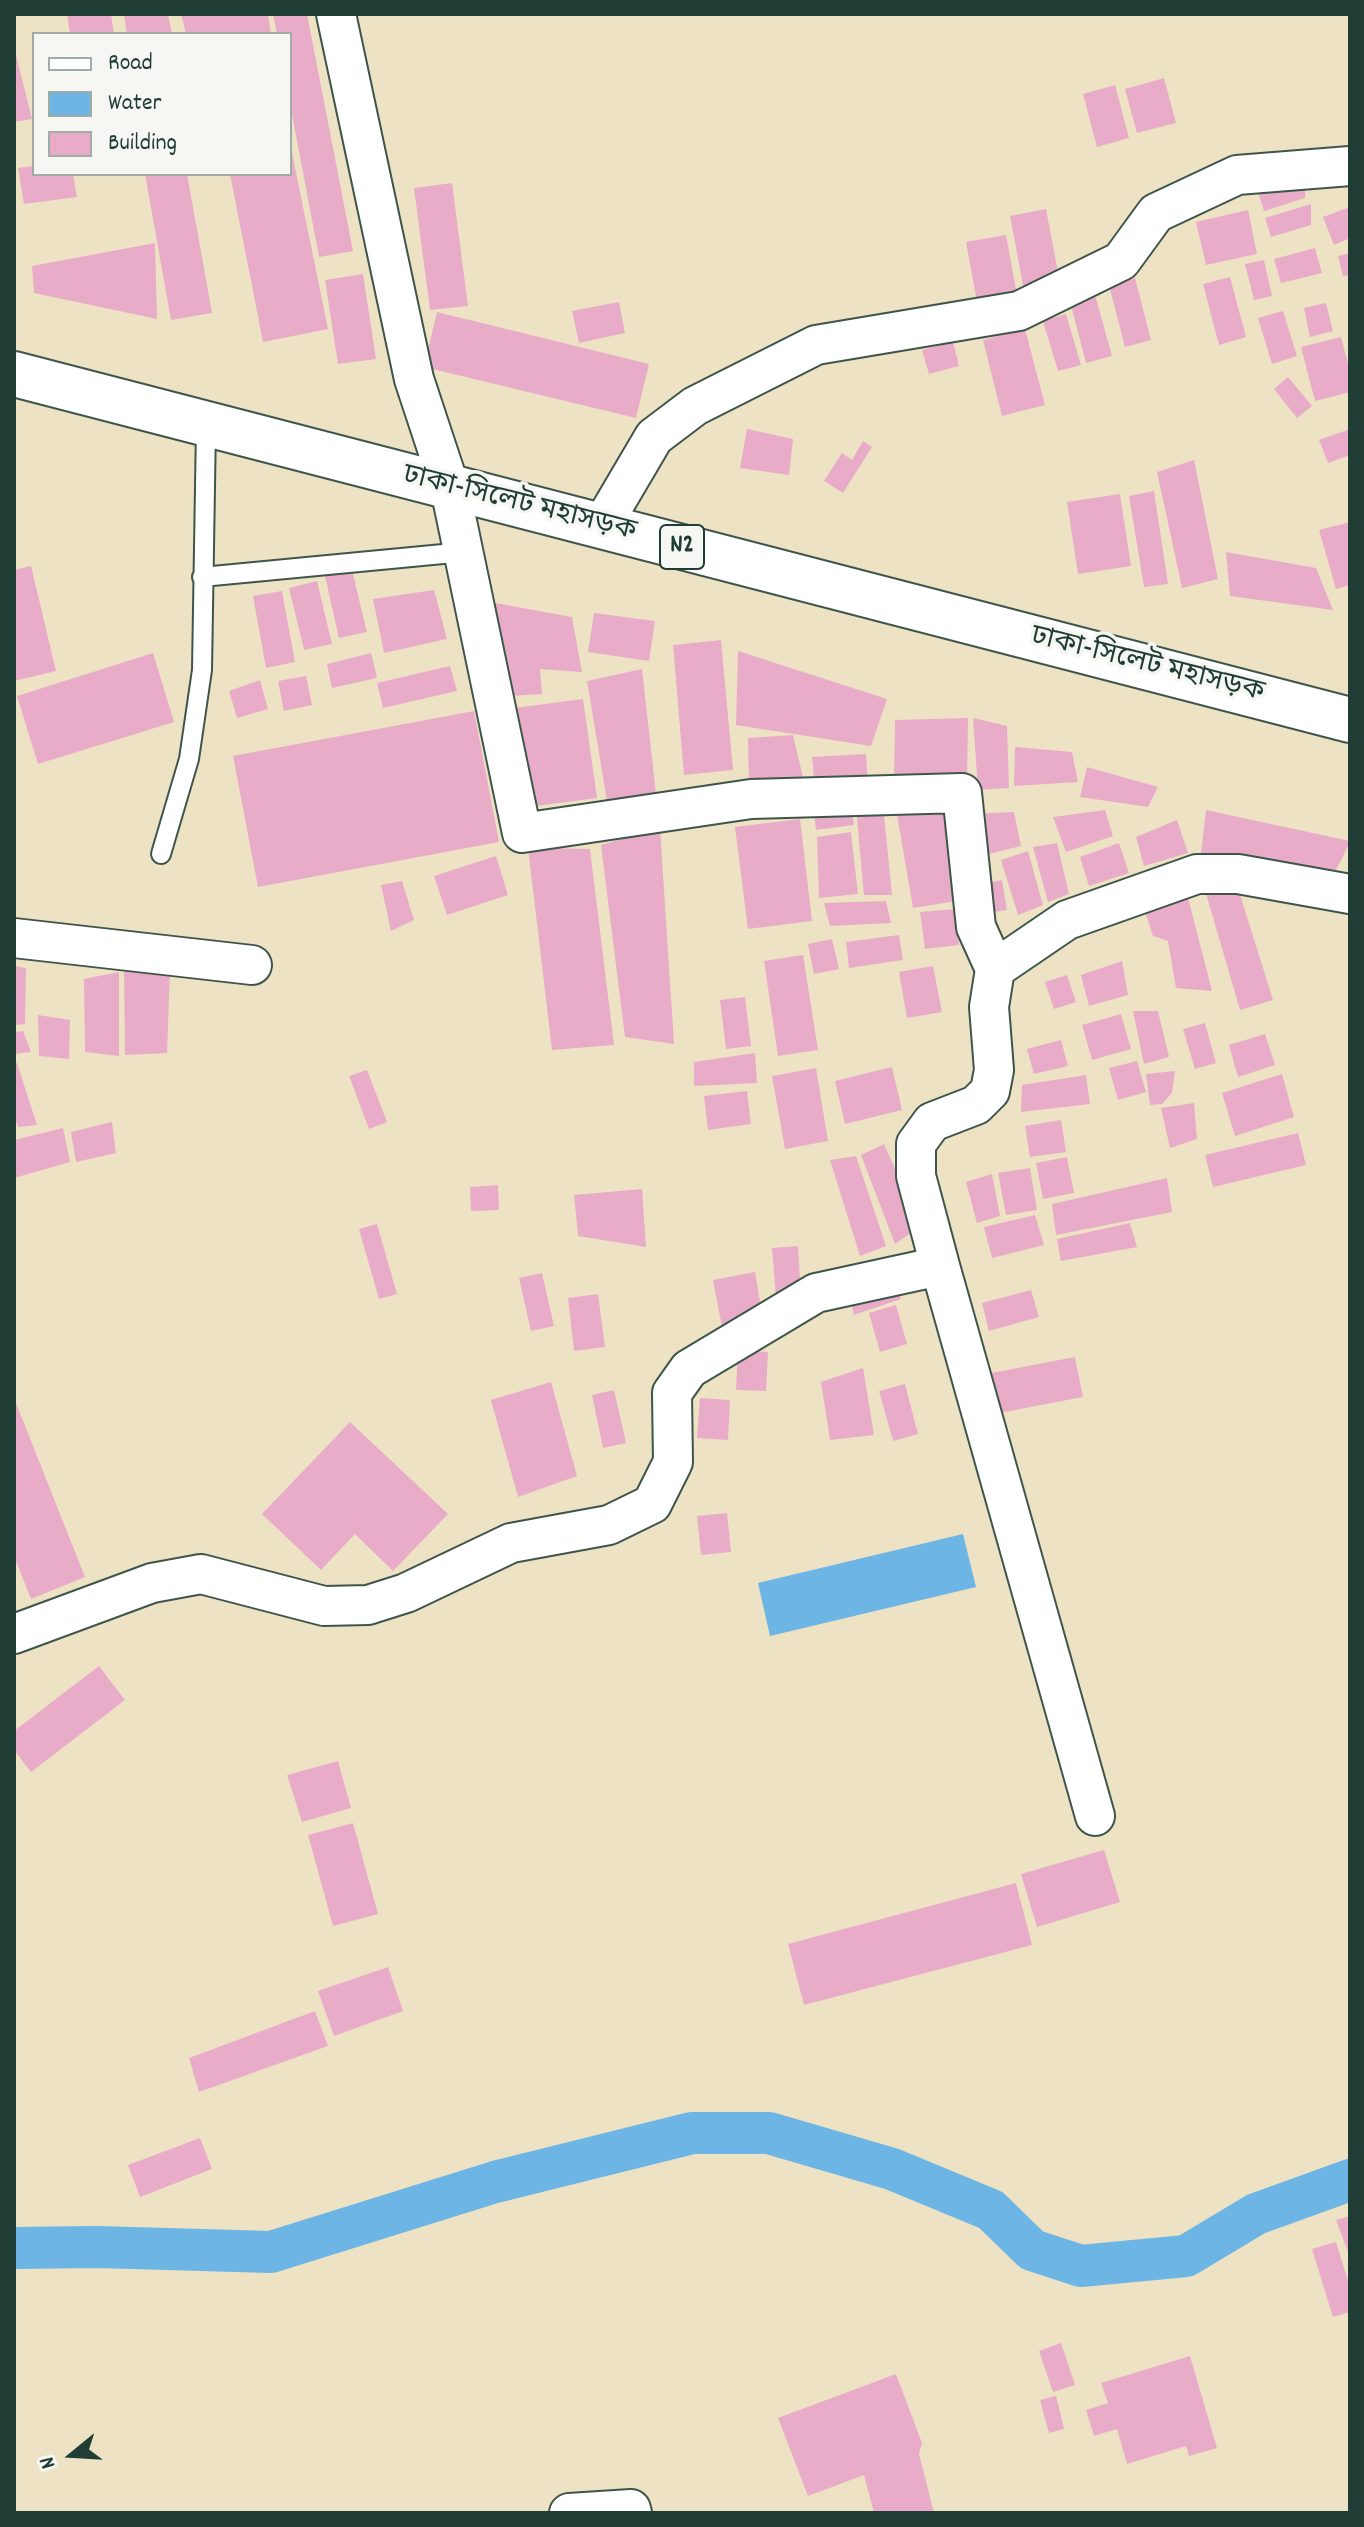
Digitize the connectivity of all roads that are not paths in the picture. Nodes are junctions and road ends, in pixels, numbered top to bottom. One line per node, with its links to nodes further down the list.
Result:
1 (336, 14): 5 (street)
2 (1350, 166): 6 (street)
3 (14, 374): 4 (highway, ঢাকা-সিলেট মহাসড়ক / N2)
4 (206, 426): 5 (highway, ঢাকা-সিলেট মহাসড়ক / N2); 8 (lane)
5 (450, 488): 6 (highway, ঢাকা-সিলেট মহাসড়ক / N2); 7 (street)
6 (601, 527): 9 (highway, ঢাকা-সিলেট মহাসড়ক / N2)
7 (464, 552): 8 (lane); 14 (street)
8 (202, 577): 10 (lane)
9 (1350, 720)
10 (161, 854)
11 (1350, 894): 14 (street)
12 (14, 938): 13 (street)
13 (252, 965)
14 (995, 969): 15 (street)
15 (940, 1266): 16 (street); 17 (street)
16 (14, 1634)
17 (1095, 1816)
18 (569, 2513): 19 (street)
19 (632, 2513)

